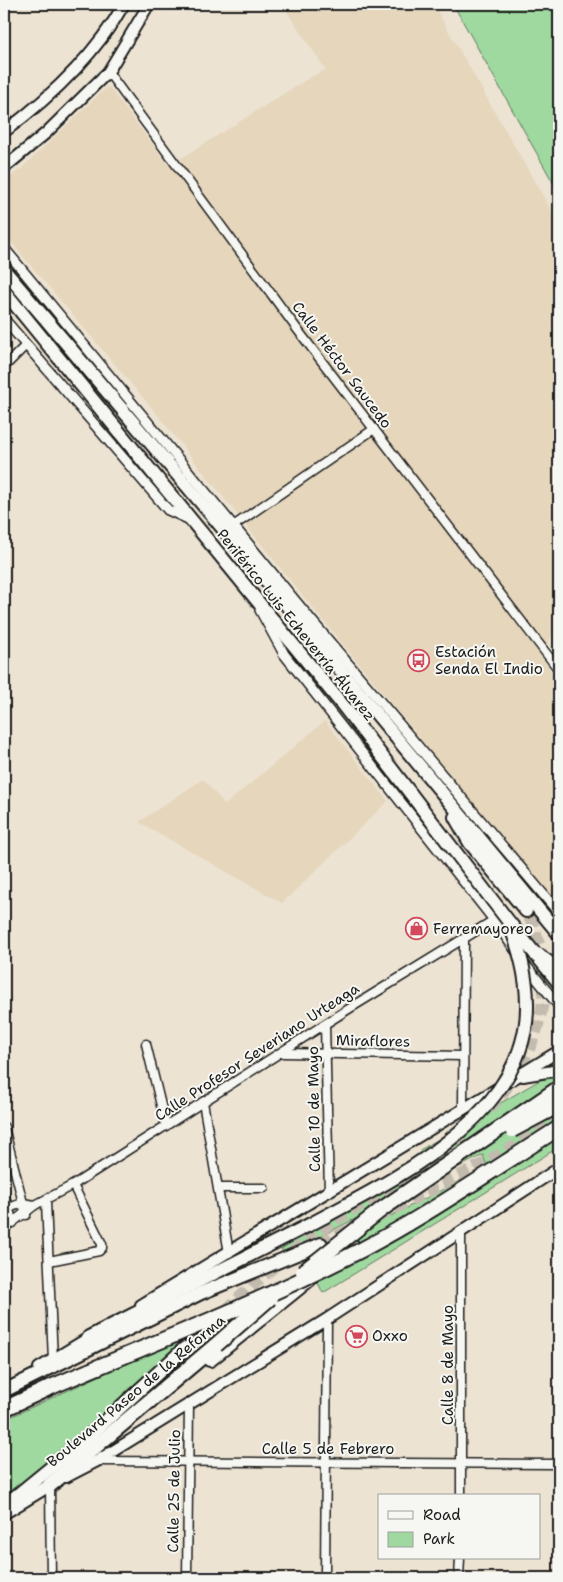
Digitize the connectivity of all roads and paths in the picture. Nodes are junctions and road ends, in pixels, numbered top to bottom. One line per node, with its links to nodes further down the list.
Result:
1 (124, 4): 4 (main road)
2 (149, 4): 3 (main road)
3 (108, 72): 7 (main road); 14 (street, Calle Héctor Saucedo)
4 (20, 120): 5 (main road); 6 (main road)
5 (4, 128)
6 (4, 132)
7 (4, 168)
8 (4, 248): 16 (street)
9 (4, 270): 16 (highway, Periférico Luis Echeverría Álvarez)
10 (4, 291): 15 (highway, Periférico Luis Echeverría Álvarez)
11 (4, 319): 12 (street)
12 (26, 346): 13 (street); 15 (street)
13 (4, 367)
14 (374, 429): 16 (street); 18 (street, Calle Héctor Saucedo)
15 (188, 519): 17 (highway, Periférico Luis Echeverría Álvarez)
16 (230, 528): 19 (highway, Periférico Luis Echeverría Álvarez); 21 (street)
17 (250, 592): 22 (street); 23 (highway, Periférico Luis Echeverría Álvarez, bridge)
18 (559, 670)
19 (449, 803): 20 (highway); 24 (highway, Periférico Luis Echeverría Álvarez)
20 (526, 911)
21 (559, 912)
22 (494, 920): 25 (street, Calle Profesor Severiano Urteaga); 29 (street)
23 (510, 922): 26 (highway, Periférico Luis Echeverría Álvarez, bridge); 64 (highway, bridge)
24 (559, 934)
25 (464, 939): 31 (street, Calle Profesor Severiano Urteaga); 36 (street)
26 (536, 955): 27 (highway, bridge); 28 (highway, Periférico Luis Echeverría Álvarez, bridge)
27 (559, 971)
28 (559, 983)
29 (556, 1000): 30 (street)
30 (559, 1006)
31 (325, 1025): 34 (street, Calle Profesor Severiano Urteaga); 35 (street, Calle 10 de Mayo)
32 (146, 1044): 43 (street)
33 (559, 1051): 38 (main road)
34 (283, 1053): 35 (street, Miraflores); 40 (street, Calle Profesor Severiano Urteaga)
35 (326, 1054): 36 (street, Miraflores); 50 (street, Calle 10 de Mayo)
36 (462, 1056): 42 (street)
37 (559, 1070): 38 (main road)
38 (511, 1079): 42 (main road)
39 (559, 1088): 67 (highway, Boulevard Paseo de la Reforma, bridge)
40 (203, 1102): 43 (street, Calle Profesor Severiano Urteaga); 48 (street)
41 (559, 1105): 67 (highway, bridge)
42 (463, 1110): 50 (main road)
43 (166, 1126): 47 (street, Calle Profesor Severiano Urteaga)
44 (4, 1127): 52 (street)
45 (559, 1128): 70 (highway, Boulevard Paseo de la Reforma, bridge)
46 (559, 1168): 59 (main road)
47 (73, 1186): 53 (street, Calle Profesor Severiano Urteaga); 62 (street)
48 (219, 1188): 49 (street); 61 (street)
49 (264, 1188)
50 (329, 1192): 61 (main road)
51 (4, 1194): 55 (street)
52 (22, 1202): 54 (street, Calle Profesor Severiano Urteaga); 55 (street); 56 (street)
53 (46, 1202): 54 (street, Calle Profesor Severiano Urteaga); 62 (street)
54 (35, 1205): 56 (street)
55 (6, 1209): 57 (street)
56 (26, 1215): 57 (street)
57 (13, 1223): 58 (street)
58 (4, 1229)
59 (461, 1234): 63 (main road); 74 (street, Calle 8 de Mayo)
60 (321, 1244): 68 (highway)
61 (229, 1253): 64 (main road)
62 (50, 1261): 66 (street)
63 (327, 1319): 69 (main road); 73 (street)
64 (90, 1337): 66 (main road)
65 (185, 1348): 78 (highway)
66 (52, 1360): 68 (main road)
67 (182, 1375): 76 (highway, Boulevard Paseo de la Reforma)
68 (6, 1390)
69 (189, 1404): 71 (main road); 72 (street, Calle 25 de Julio)
70 (4, 1409)
71 (97, 1461): 72 (street, Calle 5 de Febrero); 76 (main road)
72 (189, 1462): 73 (street, Calle 5 de Febrero); 82 (street, Calle 25 de Julio)
73 (326, 1462): 74 (street, Calle 5 de Febrero); 83 (street)
74 (462, 1463): 75 (street, Calle 5 de Febrero); 77 (street, Calle 8 de Mayo)
75 (559, 1464)
76 (50, 1485): 79 (main road, Boulevard Paseo de la Reforma); 81 (street)
77 (461, 1494)
78 (4, 1506)
79 (4, 1513)
80 (460, 1560): 84 (street)
81 (51, 1578)
82 (187, 1578)
83 (325, 1578)
84 (459, 1578)

